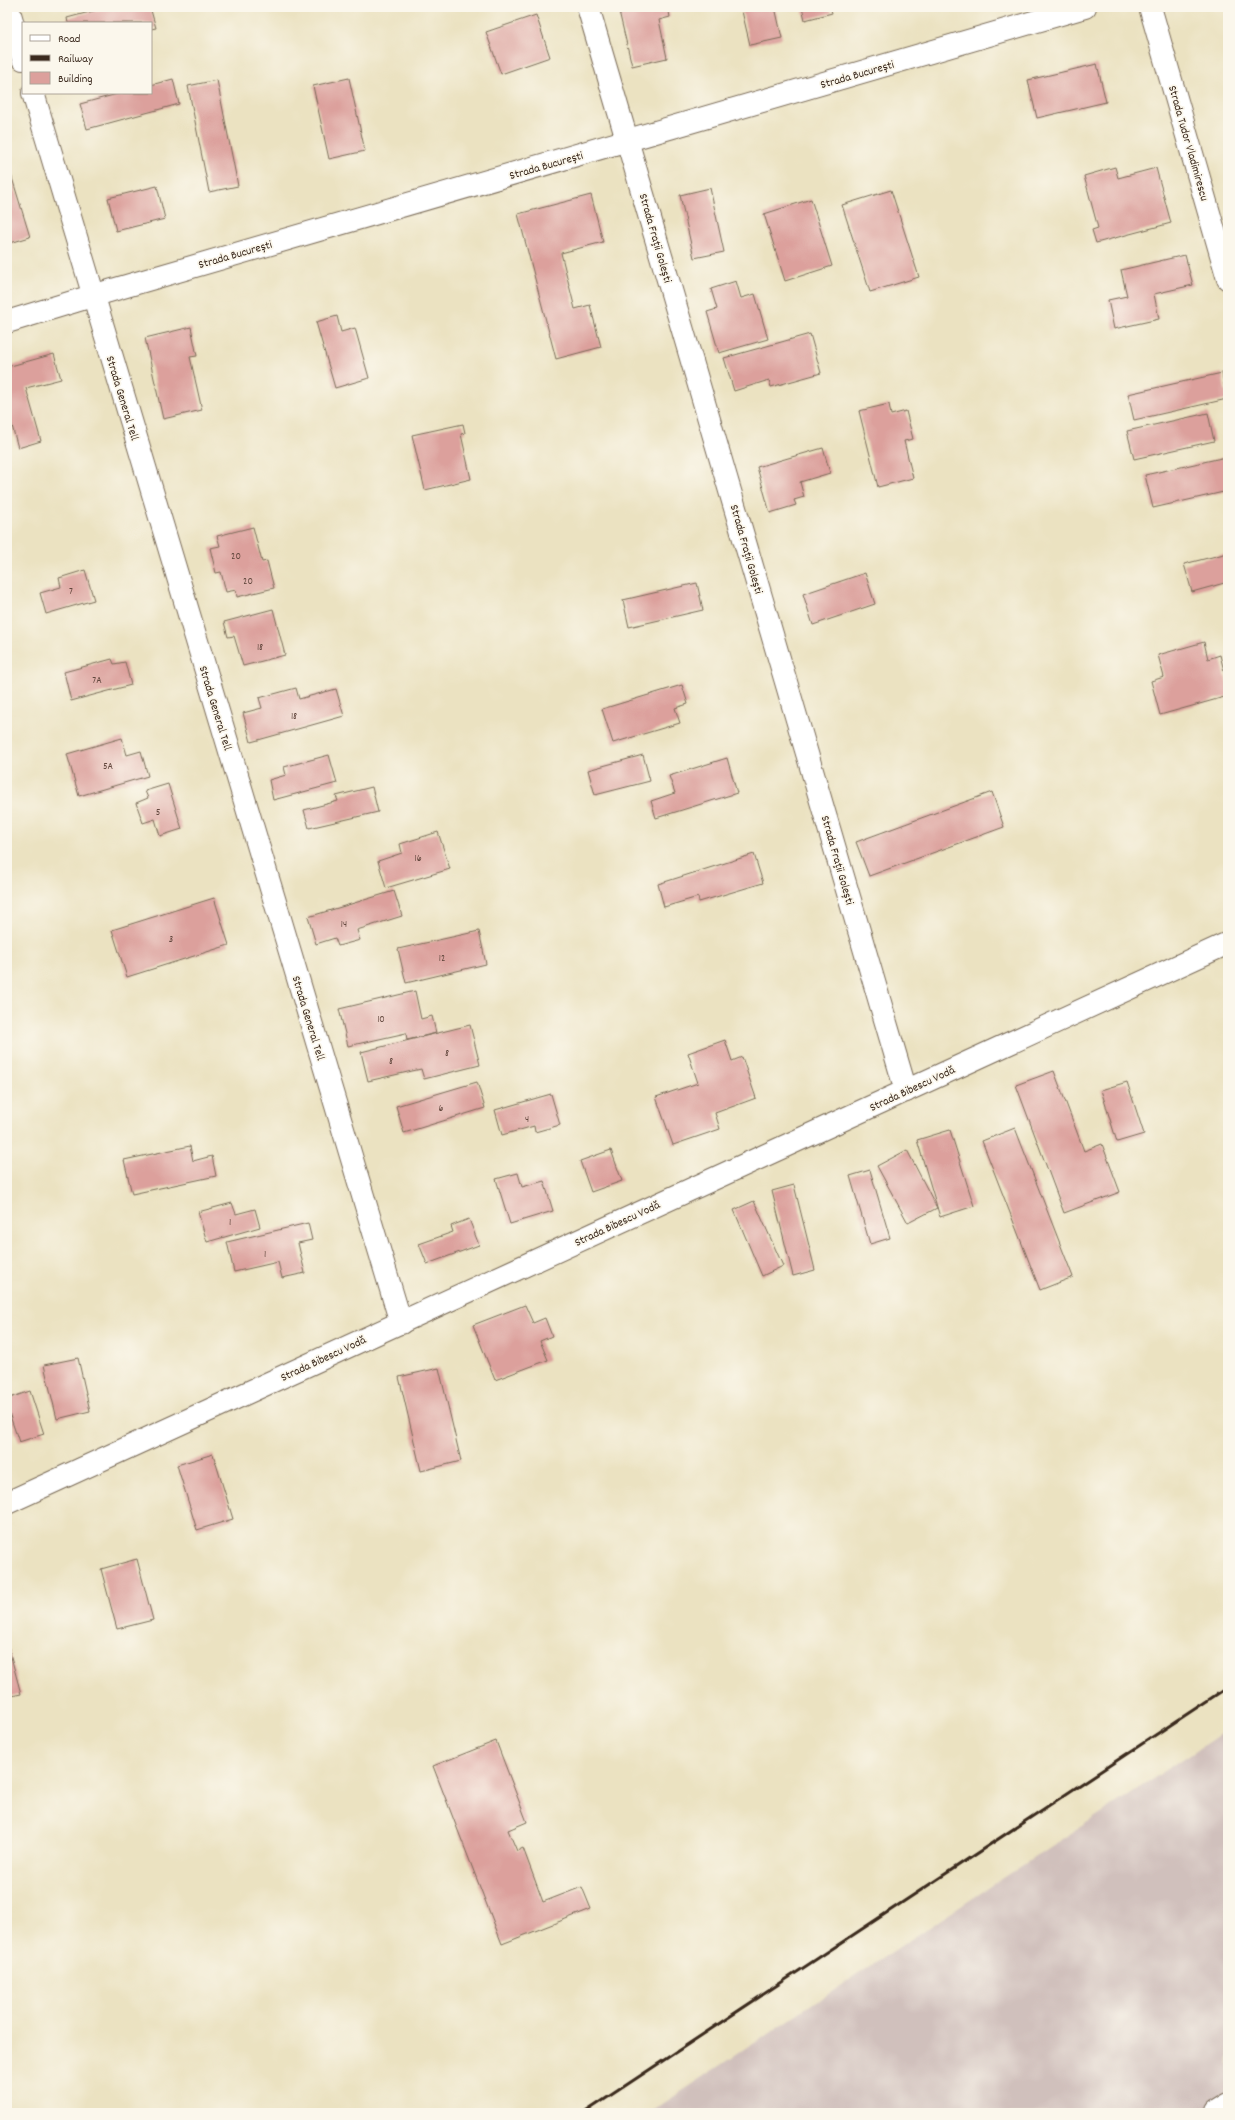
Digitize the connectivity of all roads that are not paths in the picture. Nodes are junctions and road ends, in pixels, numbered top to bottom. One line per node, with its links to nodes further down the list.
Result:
1 (8, 7): 5 (street)
2 (588, 7): 7 (street, Strada Frații Golești)
3 (1085, 7): 7 (street, Strada București)
4 (1150, 7): 8 (street, Strada Tudor Vladimirescu)
5 (22, 56)
6 (33, 94): 9 (street, Strada General Tell)
7 (628, 141): 9 (street, Strada București); 12 (street, Strada Frații Golești)
8 (1228, 279)
9 (92, 296): 10 (street, Strada București); 13 (street, Strada General Tell)
10 (7, 322)
11 (1228, 943): 12 (street, Strada Bibescu Vodă)
12 (906, 1091): 13 (street, Strada Bibescu Vodă)
13 (401, 1323): 14 (street, Strada Bibescu Vodă)
14 (7, 1503)
15 (1228, 2105): 16 (street)
16 (1215, 2113)

